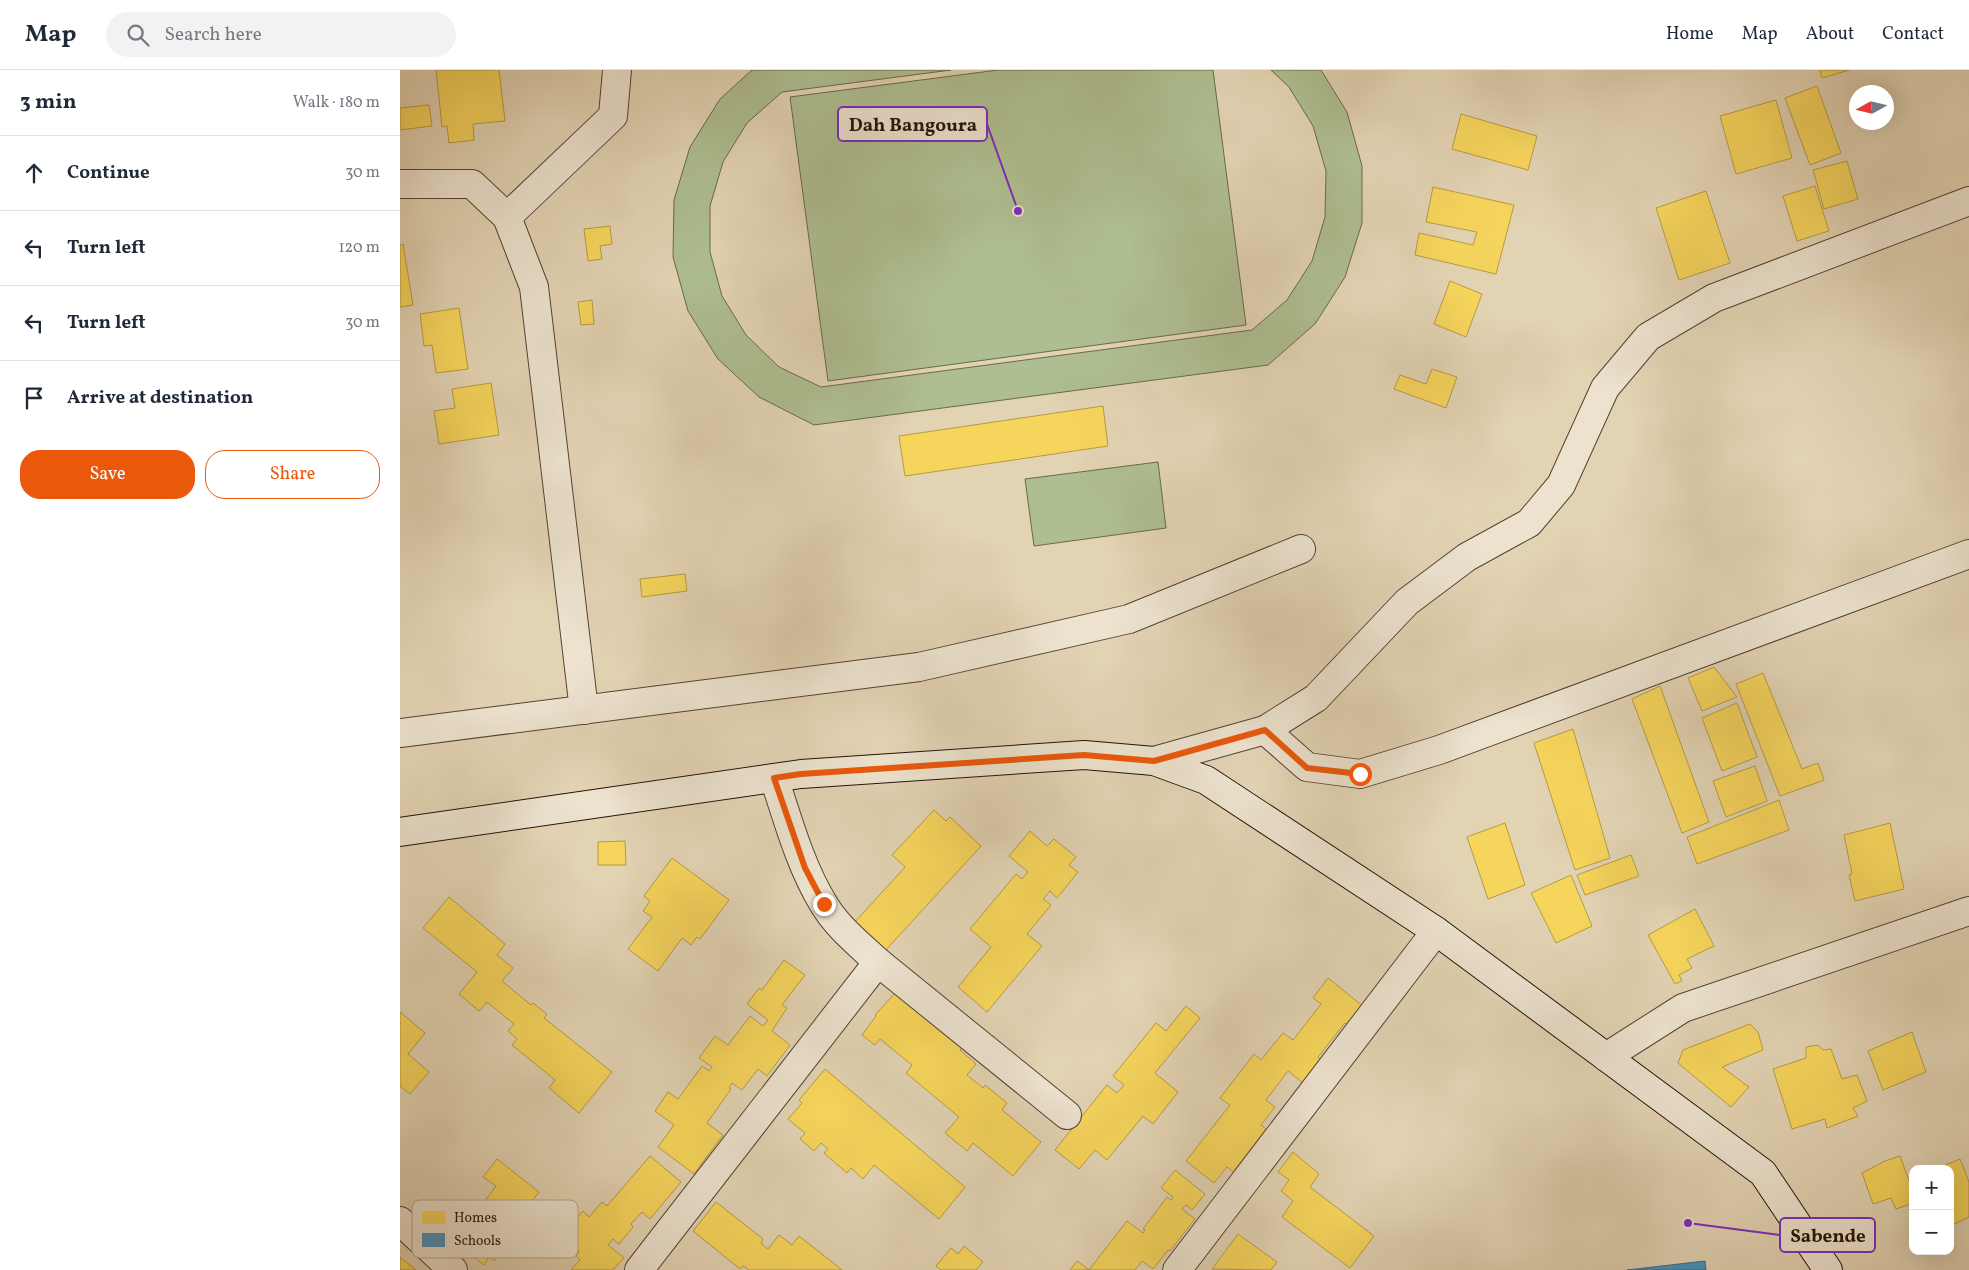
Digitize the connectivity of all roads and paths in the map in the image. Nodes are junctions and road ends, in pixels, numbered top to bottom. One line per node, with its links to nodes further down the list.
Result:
1 (617, 70): 4 (street)
2 (400, 184): 4 (street)
3 (1969, 201): 8 (street)
4 (507, 217): 7 (street)
5 (1301, 549): 7 (street)
6 (1969, 554): 8 (street)
7 (584, 710): 9 (street)
8 (1265, 730): 10 (street)
9 (400, 733)
10 (1154, 761): 11 (street); 14 (street)
11 (774, 778): 12 (street); 15 (street)
12 (400, 832)
13 (1969, 910): 16 (street)
14 (1436, 931): 16 (street); 23 (street)
15 (878, 962): 17 (street); 22 (street)
16 (1606, 1057): 24 (street)
17 (1067, 1115)
18 (400, 1221): 19 (street)
19 (412, 1232)
20 (440, 1258): 21 (street)
21 (453, 1270)
22 (639, 1270)
23 (1177, 1270)
24 (1828, 1270)

